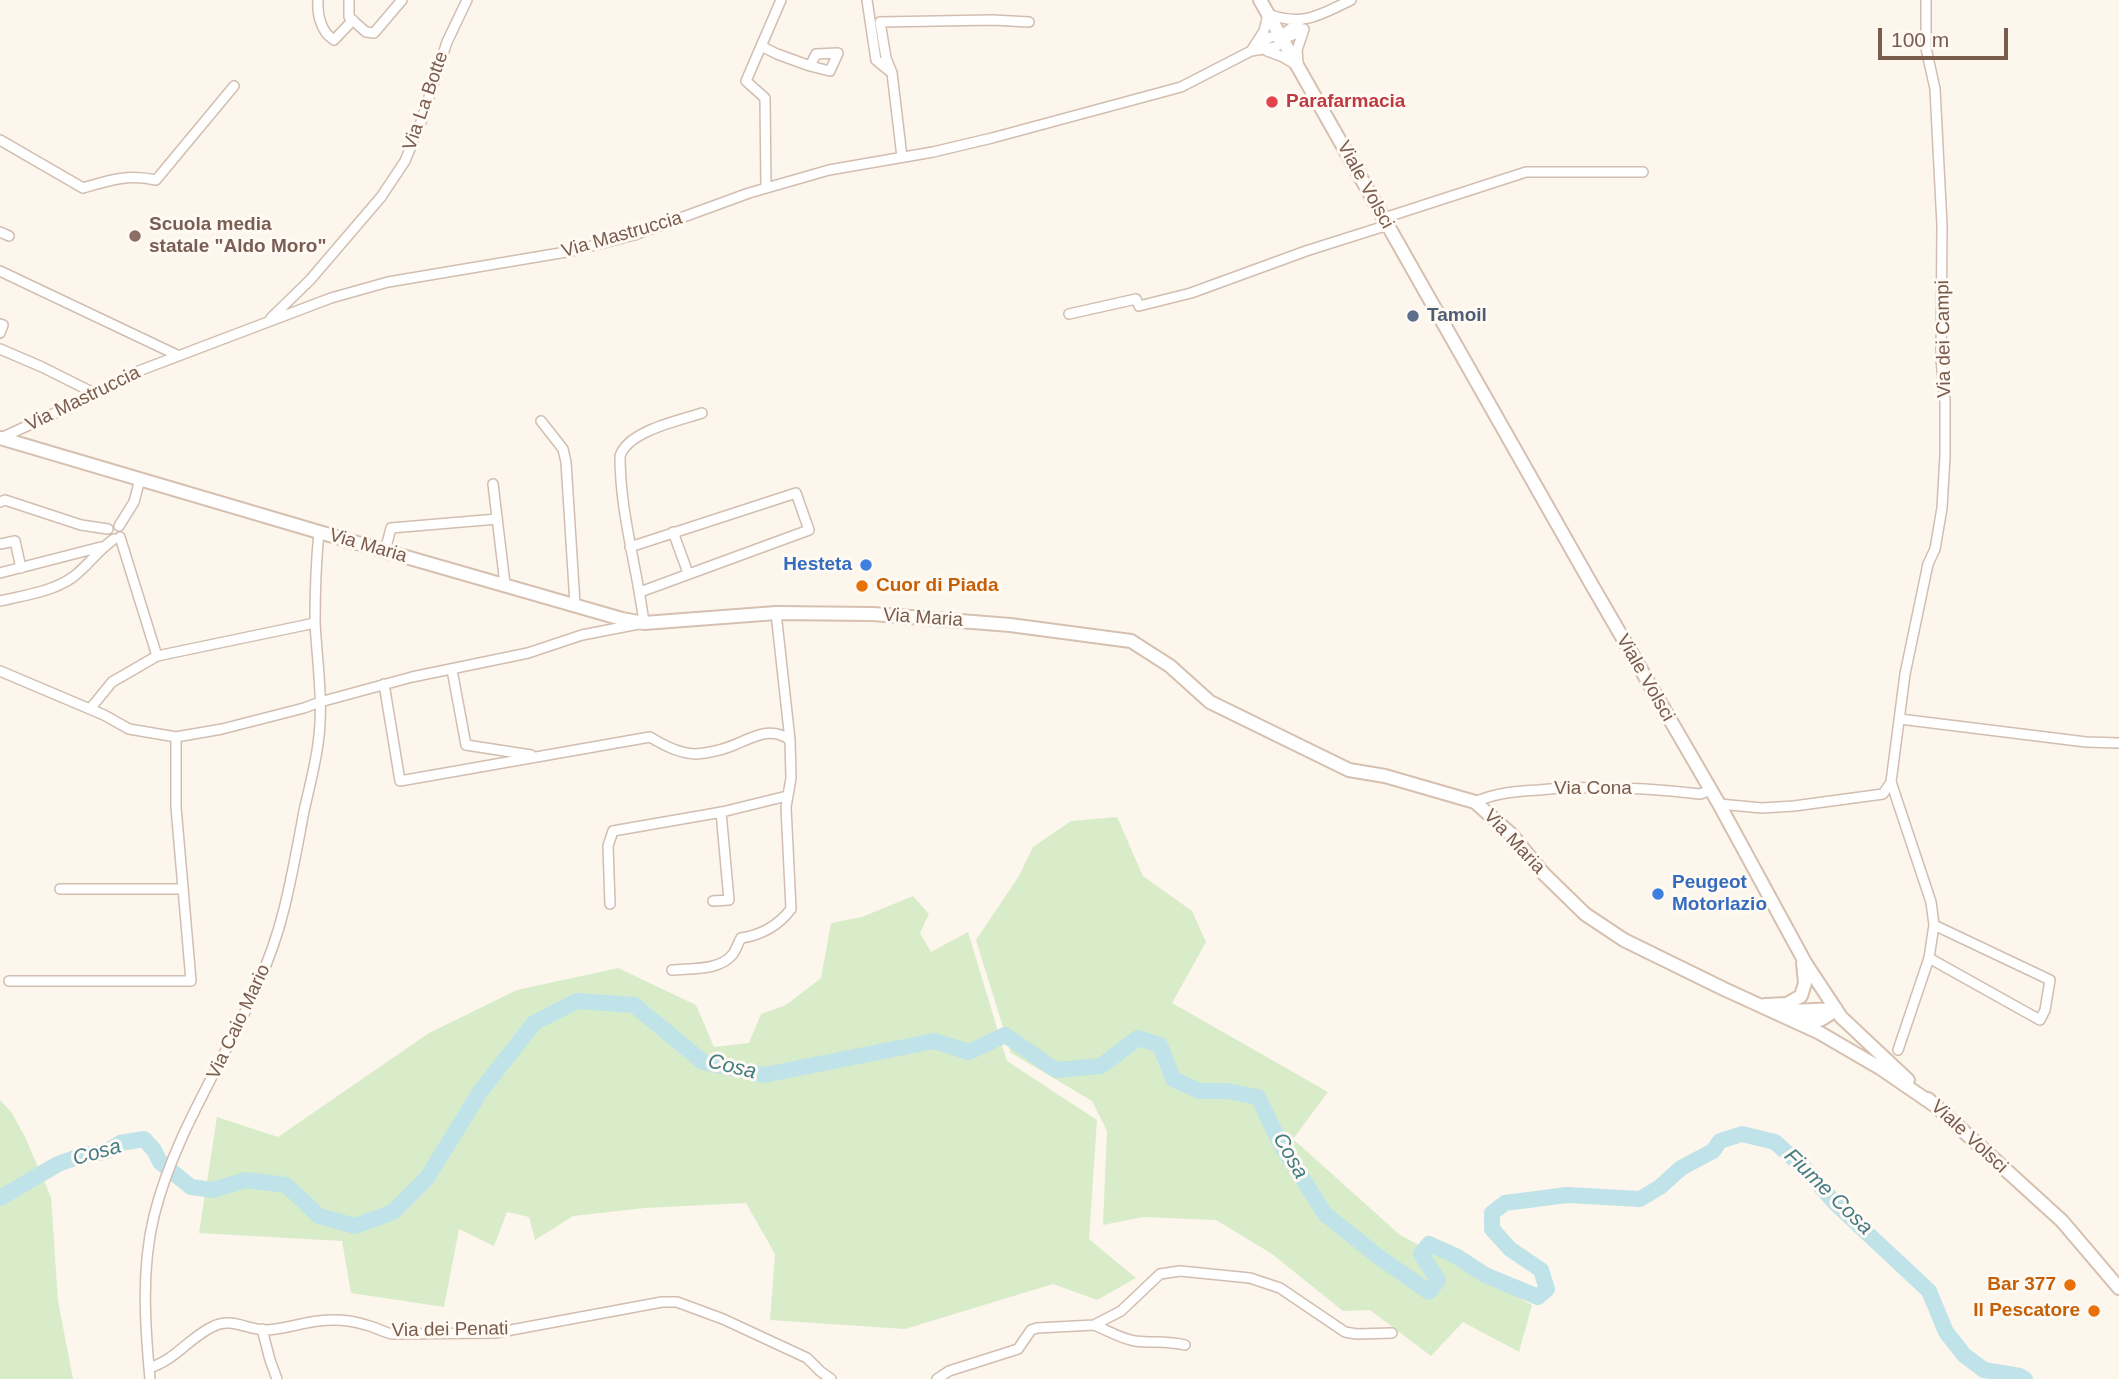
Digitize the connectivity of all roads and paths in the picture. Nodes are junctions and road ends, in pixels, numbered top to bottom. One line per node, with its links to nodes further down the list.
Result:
1 (318, 0): 12 (street)
2 (349, 0): 12 (street)
3 (402, 0): 12 (street)
4 (467, 0): 30 (street, Via La Botte)
5 (781, 0): 17 (street)
6 (867, 0): 21 (street)
7 (1260, 0): 10 (street, Viale Volsci)
8 (1351, 0): 11 (street)
9 (1926, 0): 68 (street, Via dei Campi)
10 (1268, 14): 13 (street); 16 (street, Viale Volsci); 18 (street)
11 (1314, 17): 13 (street); 15 (street)
12 (353, 20)
13 (1302, 20): 16 (street)
14 (1029, 22): 21 (street)
15 (1302, 31): 16 (street); 20 (street)
16 (1282, 38): 18 (street, Via Mastruccia); 20 (street, Viale Volsci)
17 (761, 46): 19 (street); 26 (street)
18 (1257, 49): 20 (street); 24 (street, Via Mastruccia)
19 (810, 66)
20 (1299, 68): 27 (street, Viale Volsci)
21 (892, 73): 24 (street)
22 (234, 86): 23 (street)
23 (0, 140)
24 (902, 157): 26 (street, Via Mastruccia)
25 (1643, 173): 27 (street)
26 (766, 188): 30 (street, Via Mastruccia)
27 (1386, 221): 29 (street); 74 (street, Viale Volsci)
28 (0, 271): 34 (street)
29 (1069, 314)
30 (267, 322): 34 (street, Via Mastruccia)
31 (0, 324): 32 (street)
32 (0, 333)
33 (0, 349): 35 (street)
34 (177, 355): 35 (street, Via Mastruccia)
35 (96, 394): 38 (street, Via Mastruccia)
36 (702, 413): 50 (street)
37 (541, 421): 58 (street)
38 (1, 438): 39 (street, Via Maria)
39 (140, 480): 43 (street); 45 (street, Via Maria)
40 (493, 484): 42 (street)
41 (0, 502): 44 (street)
42 (497, 519): 51 (street); 55 (street)
43 (119, 526): 44 (street); 47 (street)
44 (108, 529): 47 (street)
45 (319, 532): 51 (street, Via Maria); 60 (street, Via Caio Mario)
46 (673, 532): 50 (street); 54 (street); 54 (street)
47 (117, 538): 49 (street); 62 (street)
48 (0, 544): 52 (street)
49 (103, 547): 52 (street); 57 (street)
50 (630, 547): 56 (street)
51 (385, 551): 55 (street, Via Maria)
52 (21, 568): 53 (street)
53 (0, 573)
54 (688, 573): 56 (street)
55 (505, 584): 58 (street, Via Maria)
56 (640, 592): 61 (street)
57 (0, 601)
58 (575, 604): 61 (street, Via Maria)
59 (776, 613): 61 (street, Via Maria); 70 (street); 76 (street, Via Maria)
60 (316, 623): 62 (street); 66 (street, Via Caio Mario)
61 (644, 623): 63 (street)
62 (157, 656): 67 (street)
63 (452, 670): 65 (street); 72 (street)
64 (0, 671): 67 (street)
65 (384, 684): 66 (street); 72 (street)
66 (320, 702): 69 (street); 98 (street, Via Caio Mario)
67 (90, 709): 69 (street)
68 (1900, 719): 71 (street); 73 (street, Via dei Campi)
69 (176, 737): 80 (street)
70 (790, 740): 72 (street); 75 (street)
71 (2119, 743)
72 (540, 757)
73 (1891, 782): 77 (street); 83 (street)
74 (1711, 790): 76 (street, Via Cona); 77 (street, Viale Volsci)
75 (787, 796): 78 (street); 86 (street)
76 (1475, 802): 88 (street, Via Maria)
77 (1719, 804): 84 (street, Viale Volsci)
78 (721, 812): 81 (street); 82 (street)
79 (60, 889): 80 (street)
80 (182, 889): 87 (street)
81 (713, 901)
82 (610, 904)
83 (1934, 925): 85 (street); 85 (street)
84 (1801, 956): 88 (street); 89 (street, Viale Volsci)
85 (1929, 958): 91 (street)
86 (672, 970)
87 (9, 981)
88 (1761, 1005): 89 (street); 90 (street)
89 (1836, 1009): 90 (street); 92 (street, Viale Volsci)
90 (1787, 1018): 92 (street)
91 (1898, 1050)
92 (1934, 1105): 93 (street, Viale Volsci)
93 (2119, 1288)
94 (1094, 1325): 96 (street); 97 (street); 102 (street)
95 (261, 1329): 98 (street, Via dei Penati); 100 (street); 101 (street, Via dei Penati)
96 (1392, 1333)
97 (1185, 1346)
98 (149, 1368): 99 (street, Via Caio Mario)
99 (150, 1379)
100 (277, 1379)
101 (831, 1379)
102 (937, 1379)

